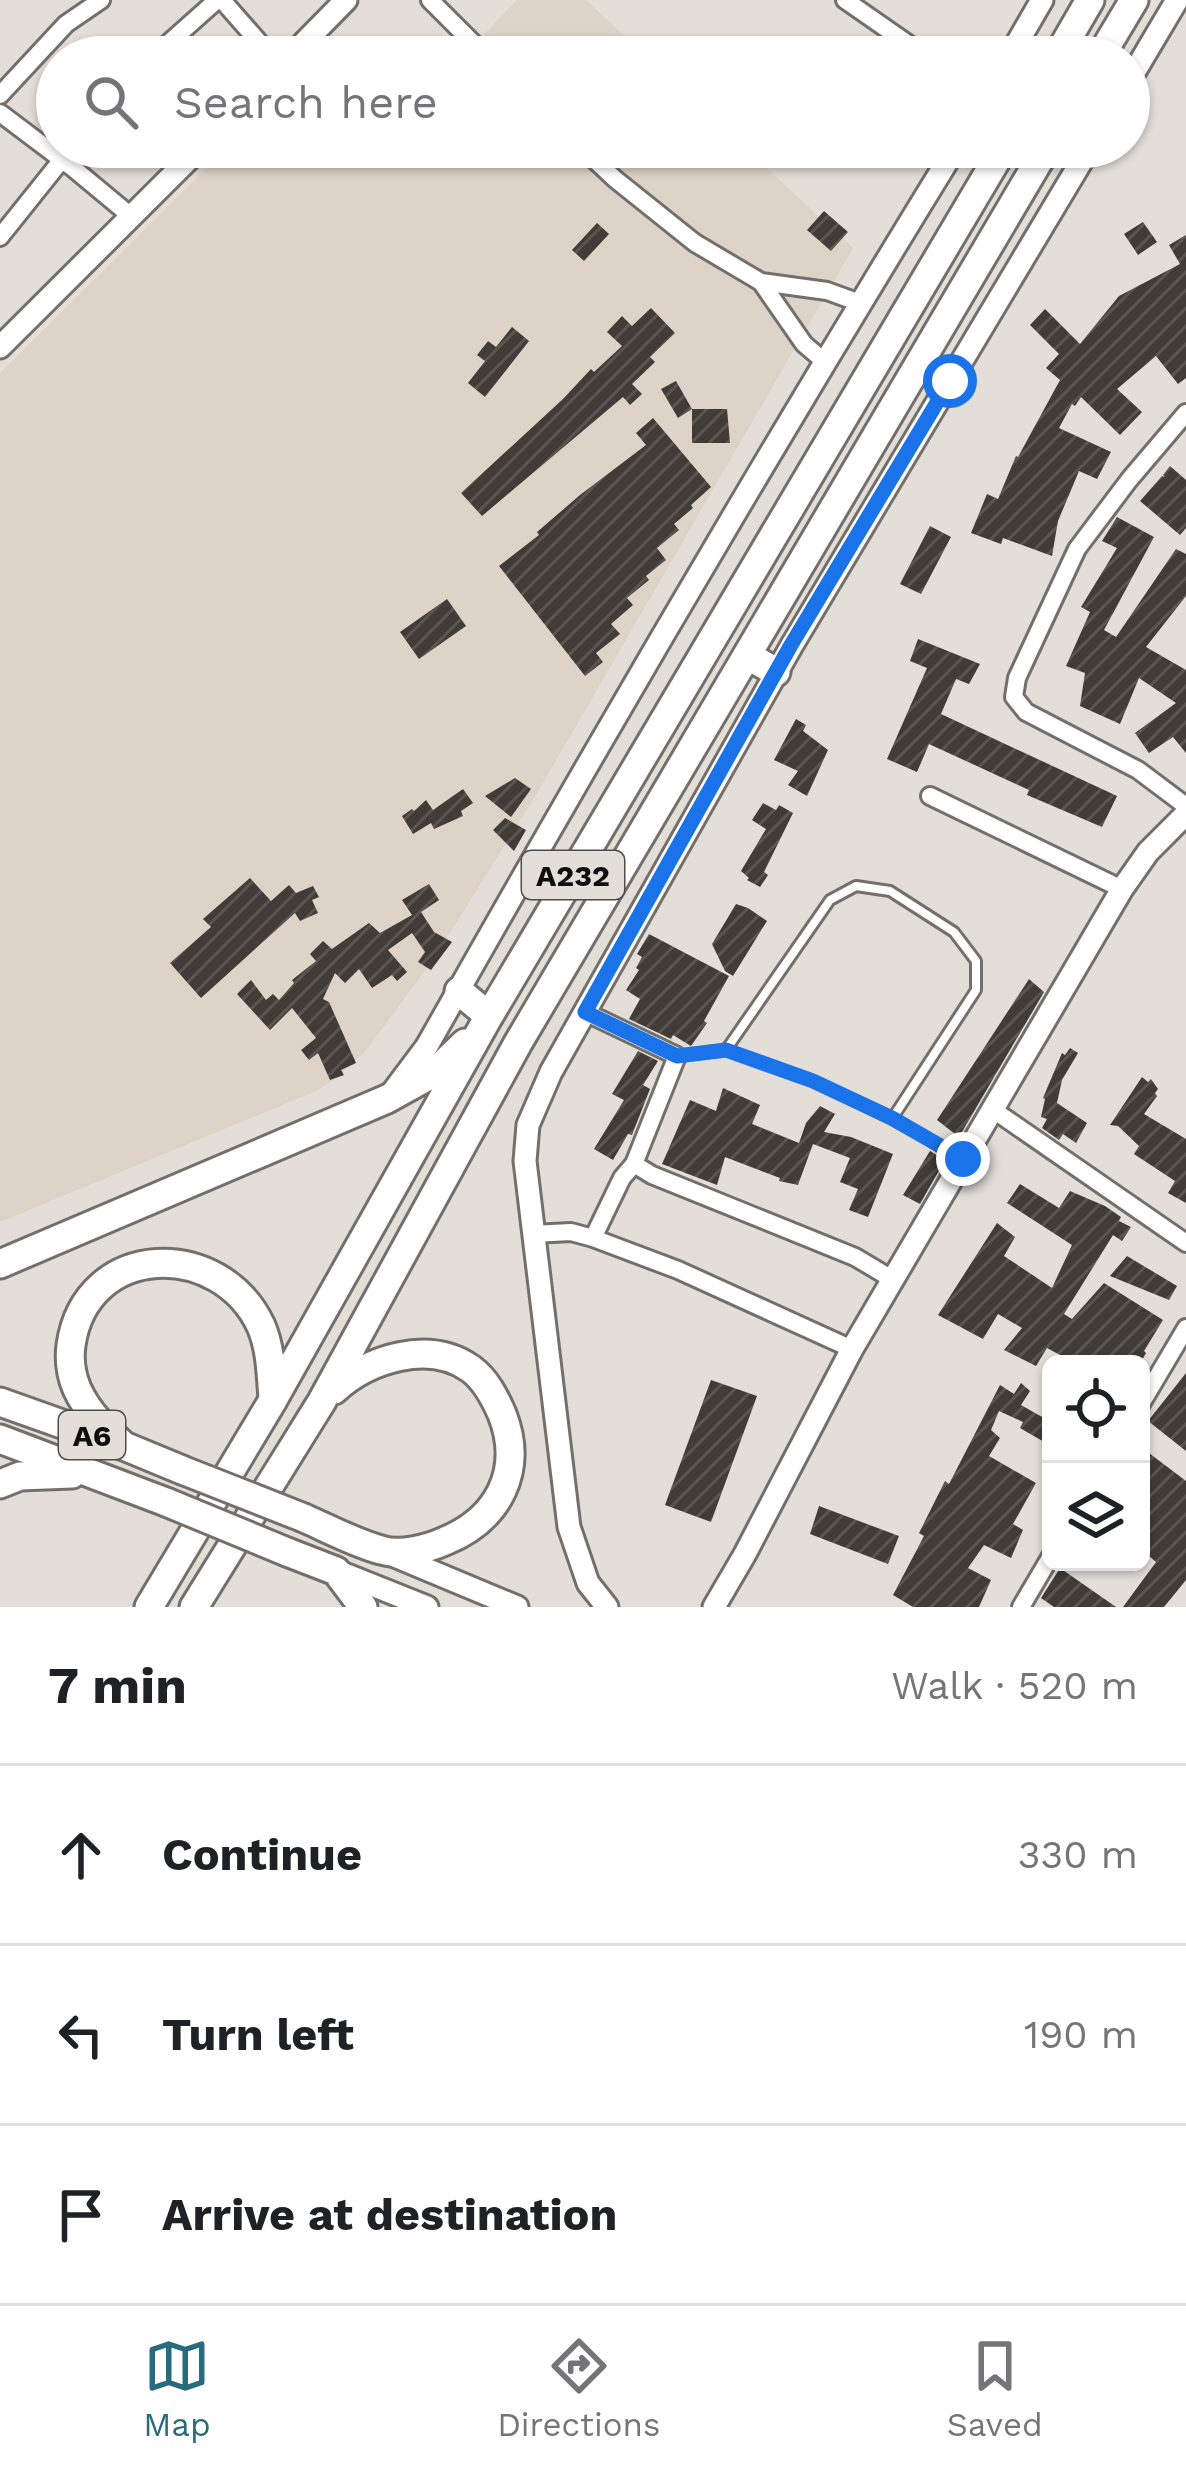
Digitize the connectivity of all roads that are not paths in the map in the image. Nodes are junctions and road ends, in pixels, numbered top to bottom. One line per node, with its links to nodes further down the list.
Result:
1 (101, 0): 10 (street)
2 (220, 0): 11 (street); 12 (street)
3 (346, 0): 13 (main road)
4 (430, 0): 14 (street)
5 (844, 0): 15 (street)
6 (1042, 0): 16 (main road)
7 (1090, 0): 17 (highway)
8 (1133, 0): 18 (highway)
9 (1178, 0): 19 (main road)
10 (55, 36)
11 (178, 36)
12 (253, 36)
13 (311, 36)
14 (466, 36)
15 (896, 36)
16 (1022, 36)
17 (1069, 36)
18 (1112, 36)
19 (1150, 46)
20 (36, 56): 21 (street)
21 (0, 95)
22 (2, 119): 23 (street)
23 (36, 137)
24 (55, 168): 33 (street)
25 (82, 168): 32 (street)
26 (180, 168): 32 (main road)
27 (603, 168): 34 (street)
28 (943, 168): 35 (main road)
29 (992, 168): 46 (highway, A232)
30 (1035, 168): 39 (highway, A232)
31 (1077, 168): 40 (main road)
32 (132, 217): 36 (main road)
33 (0, 237)
34 (761, 281): 35 (street); 37 (street)
35 (860, 303): 37 (main road)
36 (0, 346)
37 (824, 362): 44 (main road)
38 (1186, 413): 42 (street)
39 (747, 656): 40 (highway); 63 (highway, A232)
40 (776, 672): 45 (main road)
41 (931, 796): 43 (street)
42 (1186, 810): 43 (main road)
43 (1122, 889): 50 (main road)
44 (459, 991): 46 (highway); 49 (main road)
45 (585, 1012): 48 (street); 54 (main road)
46 (487, 1019): 49 (highway); 62 (highway, A232)
47 (726, 1050): 48 (lane); 51 (lane); 51 (lane)
48 (677, 1056): 53 (street)
49 (387, 1099): 57 (highway)
50 (992, 1109): 52 (main road); 56 (street)
51 (892, 1118): 52 (lane)
52 (963, 1159): 58 (main road)
53 (634, 1164): 55 (street); 58 (street)
54 (533, 1234): 55 (street); 77 (main road)
55 (593, 1238): 60 (street)
56 (1186, 1243)
57 (0, 1264)
58 (892, 1279): 60 (main road)
59 (1186, 1328): 61 (street)
60 (852, 1349): 78 (main road)
61 (1150, 1389)
62 (273, 1400): 66 (highway); 73 (highway, A232)
63 (322, 1401): 69 (highway); 72 (highway, A232)
64 (0, 1402): 66 (highway, A6)
65 (0, 1439): 67 (highway, A6)
66 (124, 1446): 69 (highway, A6, bridge)
67 (106, 1480): 68 (highway); 70 (highway, A6, bridge)
68 (0, 1484)
69 (386, 1552): 76 (main road)
70 (336, 1571): 74 (highway); 75 (main road)
71 (1042, 1571): 79 (street)
72 (200, 1599)
73 (149, 1607)
74 (363, 1607)
75 (428, 1607)
76 (517, 1607)
77 (607, 1607)
78 (714, 1607)
79 (1021, 1607)

